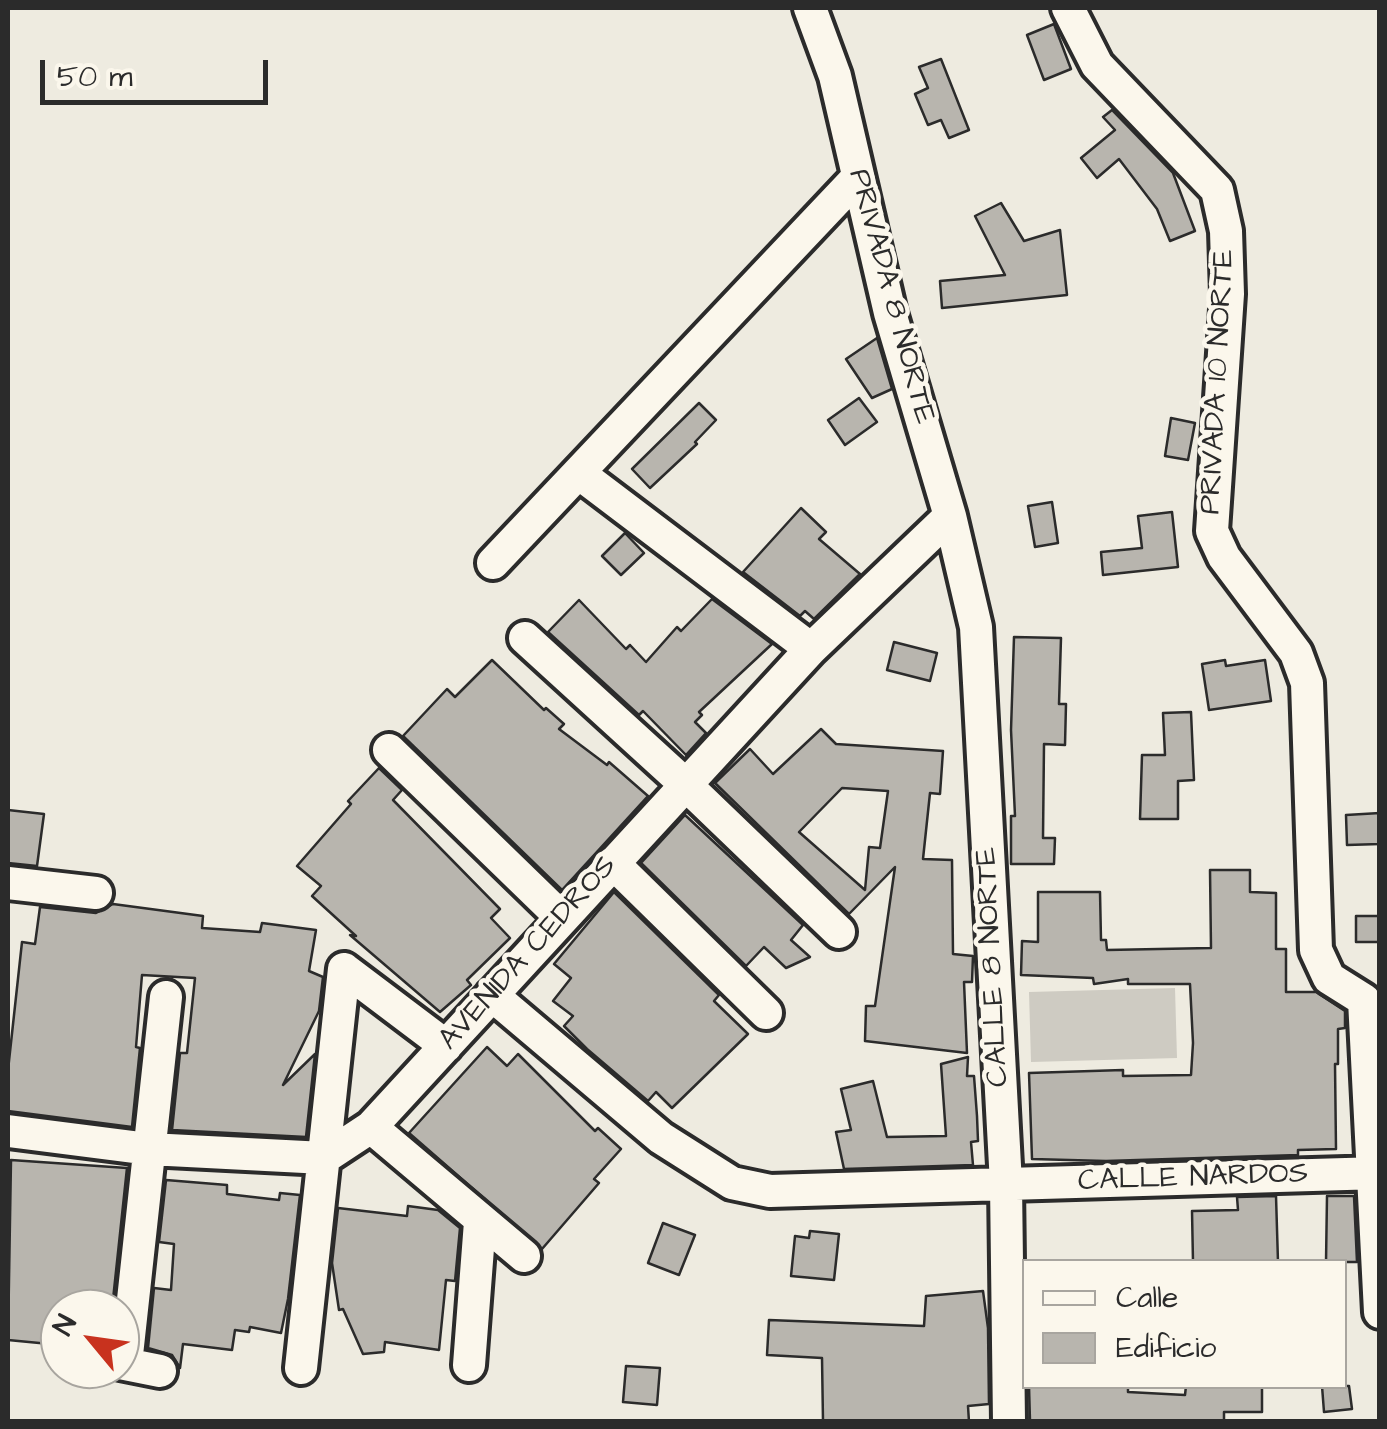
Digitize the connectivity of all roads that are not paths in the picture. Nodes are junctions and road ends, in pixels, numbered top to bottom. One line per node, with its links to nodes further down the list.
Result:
1 (810, 8): 3 (street, PRIVADA 8 NORTE)
2 (1068, 8): 24 (street, PRIVADA 10 NORTE)
3 (857, 178): 4 (street); 5 (street, PRIVADA 8 NORTE)
4 (580, 474): 6 (street); 8 (street)
5 (950, 516): 8 (street, AVENIDA CEDROS); 25 (street, CALLE 8 NORTE)
6 (493, 563)
7 (525, 638): 10 (street)
8 (812, 649): 10 (street, AVENIDA CEDROS)
9 (389, 750): 14 (street)
10 (685, 784): 11 (street, AVENIDA CEDROS); 15 (street)
11 (613, 863): 14 (street, AVENIDA CEDROS); 18 (street)
12 (8, 883): 13 (street)
13 (96, 893)
14 (562, 918): 16 (street, AVENIDA CEDROS)
15 (840, 932)
16 (492, 995): 19 (street, AVENIDA CEDROS); 25 (street, CALLE NARDOS)
17 (166, 997): 22 (street)
18 (766, 1013)
19 (446, 1046): 20 (street, AVENIDA CEDROS); 23 (street)
20 (371, 1127): 23 (street, AVENIDA CEDROS); 26 (street)
21 (8, 1132): 22 (street)
22 (149, 1149): 23 (street); 28 (street)
23 (324, 1158): 32 (street)
24 (1377, 1173): 25 (street, CALLE NARDOS); 29 (street)
25 (1006, 1184): 34 (street, CALLE 8 NORTE)
26 (480, 1222): 27 (street); 30 (street)
27 (524, 1256)
28 (132, 1289)
29 (1380, 1312)
30 (469, 1365)
31 (140, 1367): 33 (street)
32 (301, 1368)
33 (160, 1371)
34 (1009, 1422)

